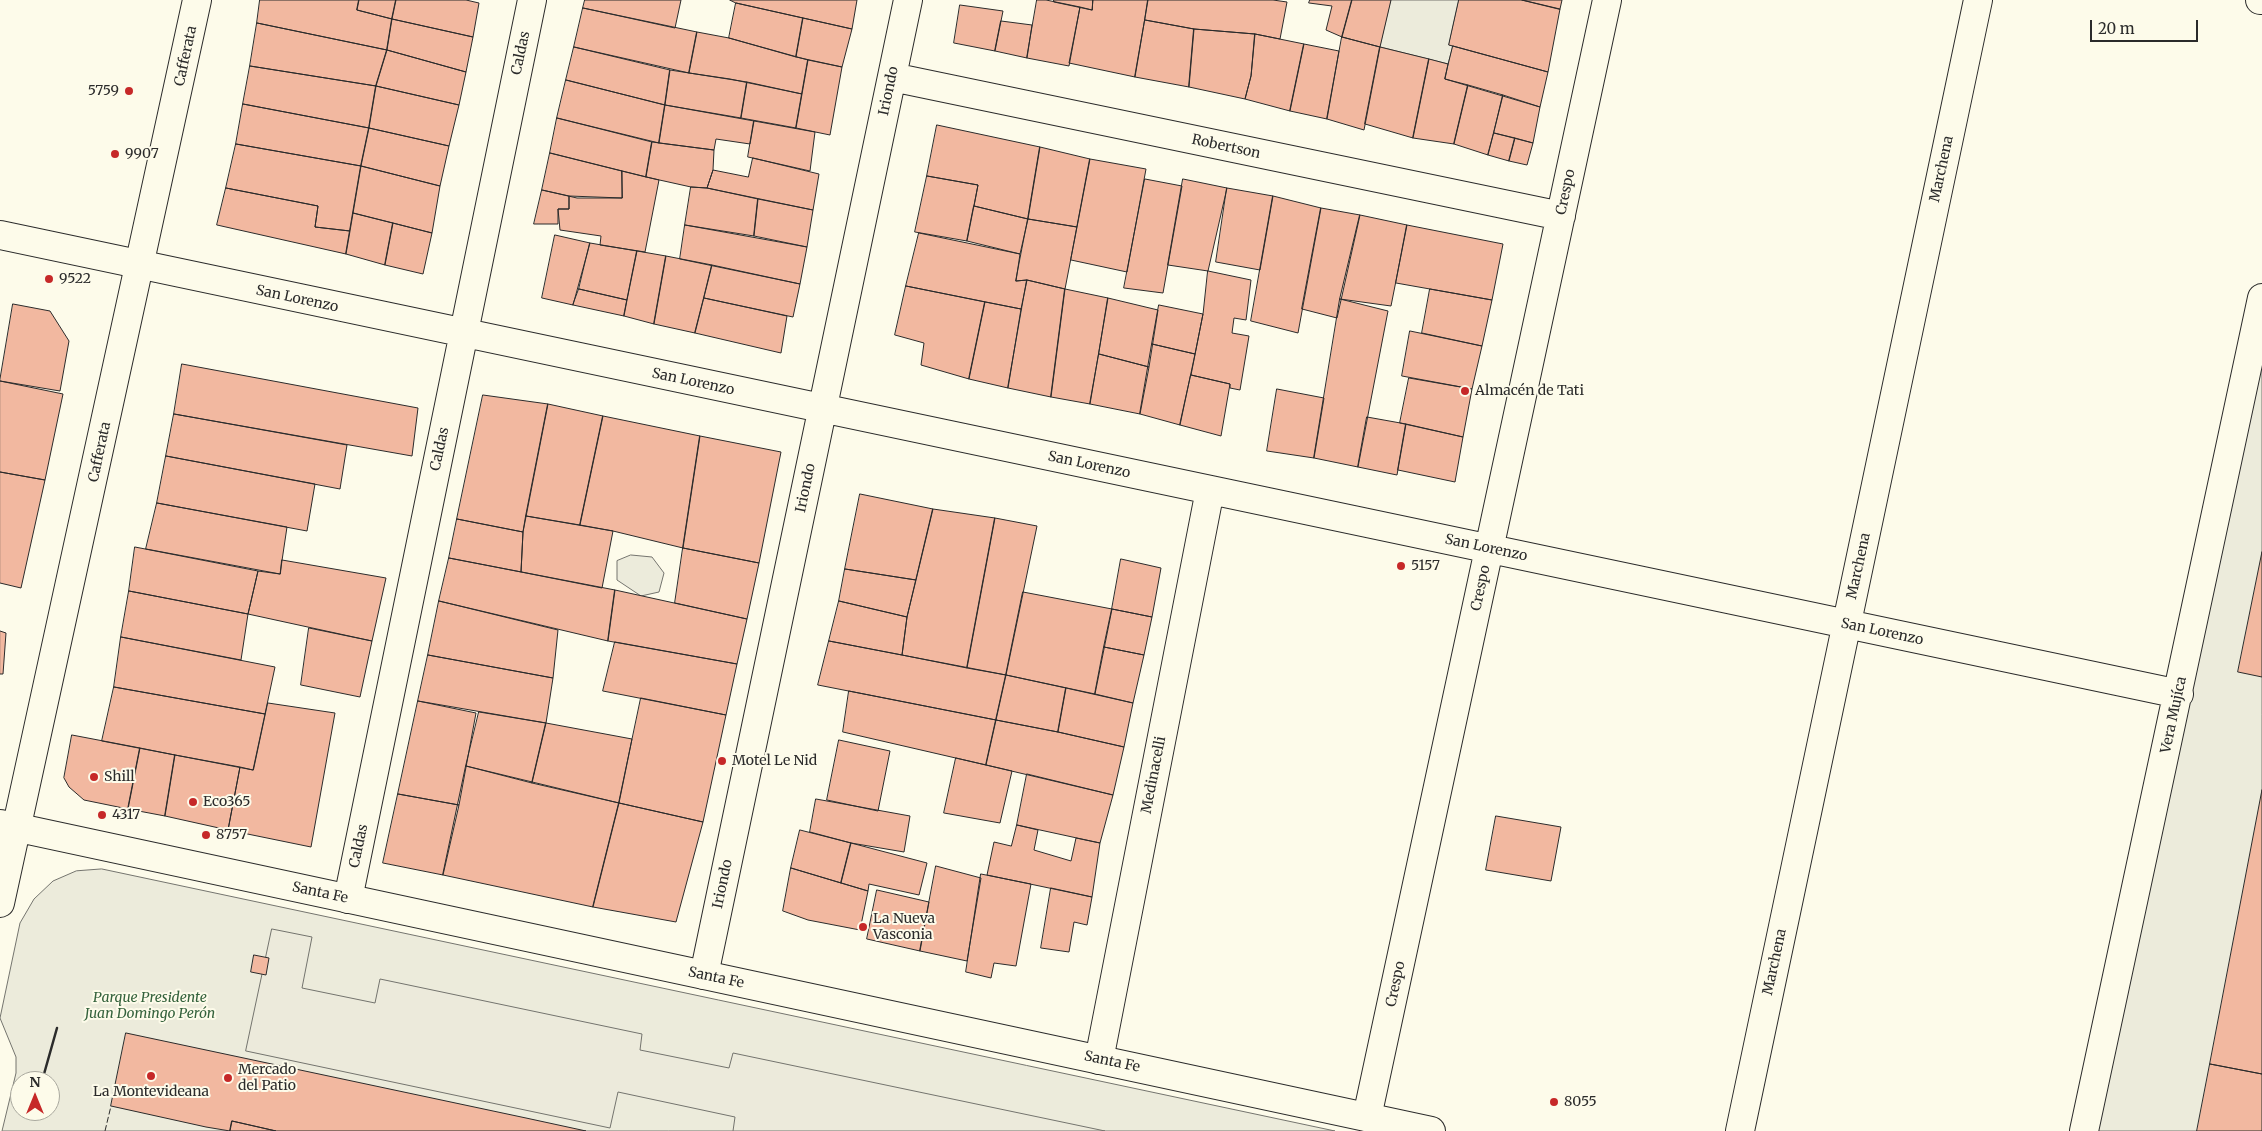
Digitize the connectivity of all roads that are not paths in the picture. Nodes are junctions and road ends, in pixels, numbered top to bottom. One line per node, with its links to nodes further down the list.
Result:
1 (198, 0): 9 (street, Cafferata)
2 (532, 0): 11 (street, Caldas)
3 (908, 0): 6 (street, Iriondo)
4 (1607, 0): 7 (street, Crespo)
5 (1978, 0): 15 (street, Marchena)
6 (892, 77): 7 (street, Robertson); 12 (street, Iriondo)
7 (1561, 216): 14 (street, Crespo)
8 (0, 235): 9 (street, San Lorenzo)
9 (141, 266): 11 (street, San Lorenzo); 17 (street, Cafferata)
10 (2262, 298): 16 (street, Vera Mujíca)
11 (464, 334): 12 (street, San Lorenzo); 18 (street, Caldas)
12 (822, 409): 13 (street, San Lorenzo); 20 (street, Iriondo)
13 (1210, 490): 14 (street, San Lorenzo); 21 (street, Medinacelli)
14 (1489, 549): 15 (street, San Lorenzo); 22 (street, Crespo)
15 (1846, 624): 16 (street, San Lorenzo); 24 (street, Marchena)
16 (2179, 694): 25 (street, Vera Mujíca)
17 (8, 826): 18 (street, Santa Fe); 19 (street, Cafferata)
18 (348, 899): 20 (street, Santa Fe)
19 (0, 903)
20 (704, 975): 21 (street, Santa Fe)
21 (1099, 1060): 22 (street, Santa Fe)
22 (1367, 1117): 23 (street, Santa Fe)
23 (1432, 1131)
24 (1740, 1131)
25 (2084, 1131)

